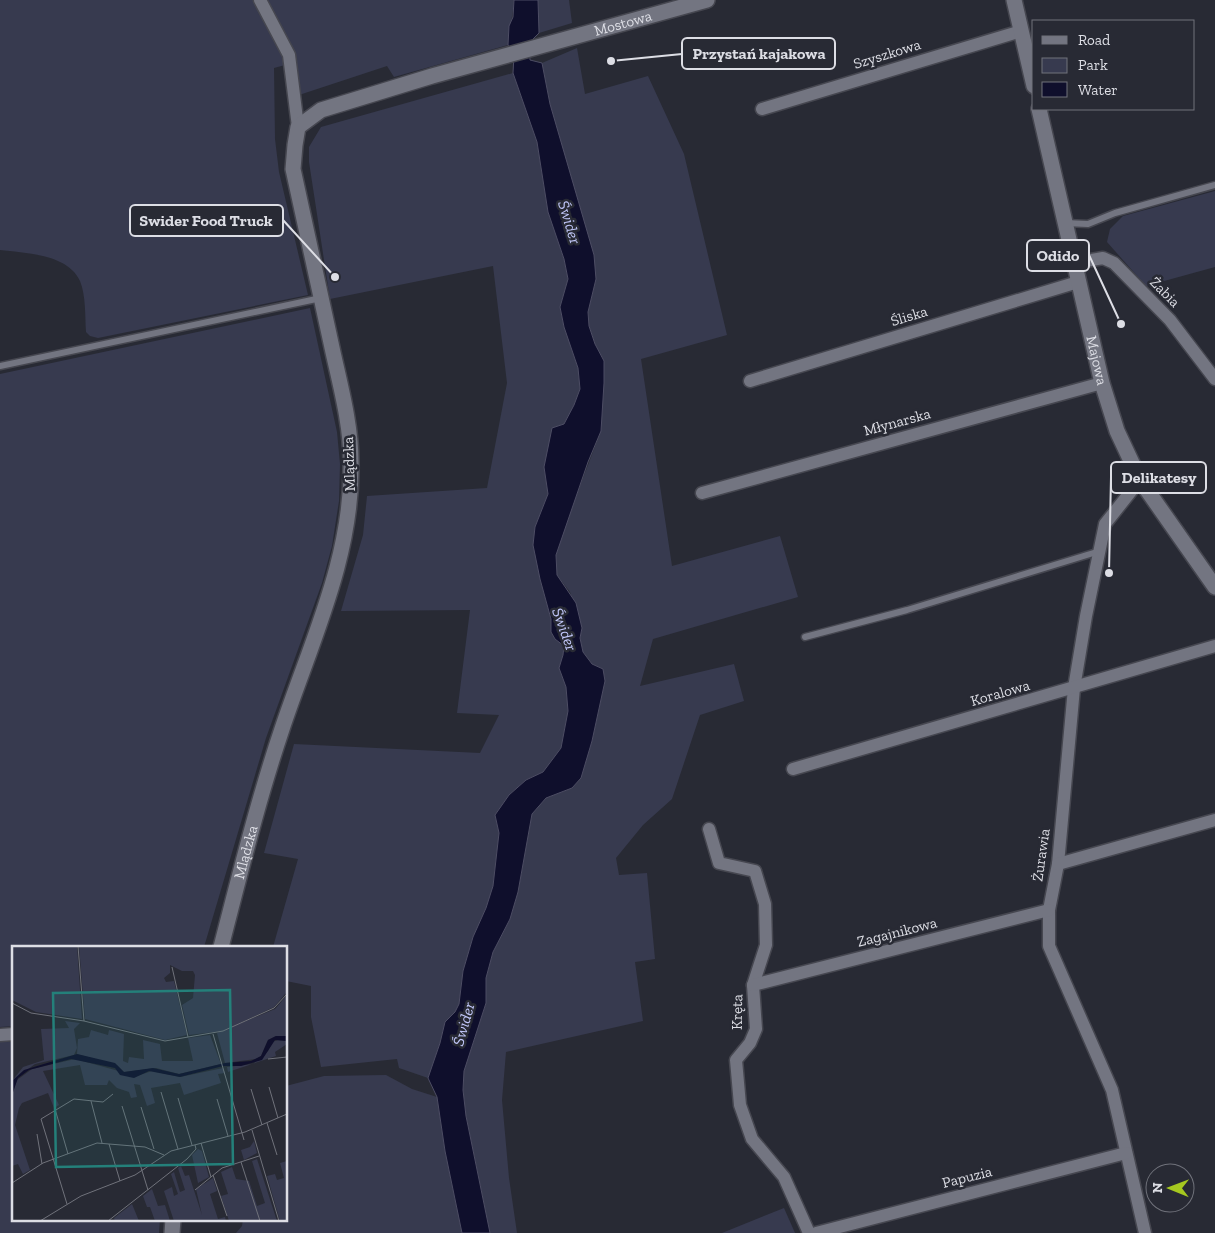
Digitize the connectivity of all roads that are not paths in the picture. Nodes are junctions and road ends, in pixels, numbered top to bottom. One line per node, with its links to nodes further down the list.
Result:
1 (260, 0): 8 (street)
2 (707, 0): 8 (street, Mostowa)
3 (1014, 0): 4 (street)
4 (1021, 31): 5 (street); 6 (street, Szyszkowa)
5 (1032, 78)
6 (762, 109)
7 (1039, 110): 10 (street, Majowa)
8 (298, 127): 13 (street, Mlądzka)
9 (1215, 185): 10 (lane)
10 (1064, 223): 11 (street, Majowa)
11 (1074, 263): 12 (street, Majowa); 15 (street, Żabia)
12 (1078, 282): 16 (street, Śliska); 17 (street, Majowa)
13 (321, 298): 14 (lane); 30 (street, Mlądzka)
14 (0, 366)
15 (1215, 379)
16 (750, 381)
17 (1102, 383): 18 (street, Majowa); 19 (street, Młynarska)
18 (1140, 480): 20 (street, Żurawia); 21 (street, Majowa)
19 (702, 493)
20 (1100, 551): 22 (lane); 24 (street, Żurawia)
21 (1215, 587)
22 (805, 637)
23 (1215, 646): 24 (street, Koralowa)
24 (1074, 688): 25 (street, Koralowa); 28 (street, Żurawia)
25 (793, 769)
26 (1215, 820): 28 (street)
27 (709, 829): 31 (street, Kręta)
28 (1058, 864): 29 (street, Żurawia)
29 (1049, 910): 31 (street, Zagajnikowa); 32 (street, Żurawia)
30 (221, 946)
31 (754, 985): 35 (street, Kręta)
32 (1126, 1153): 36 (street, Papuzia); 37 (street, Żurawia)
33 (173, 1220): 34 (street)
34 (172, 1233)
35 (810, 1233)
36 (816, 1233)
37 (1145, 1233)

